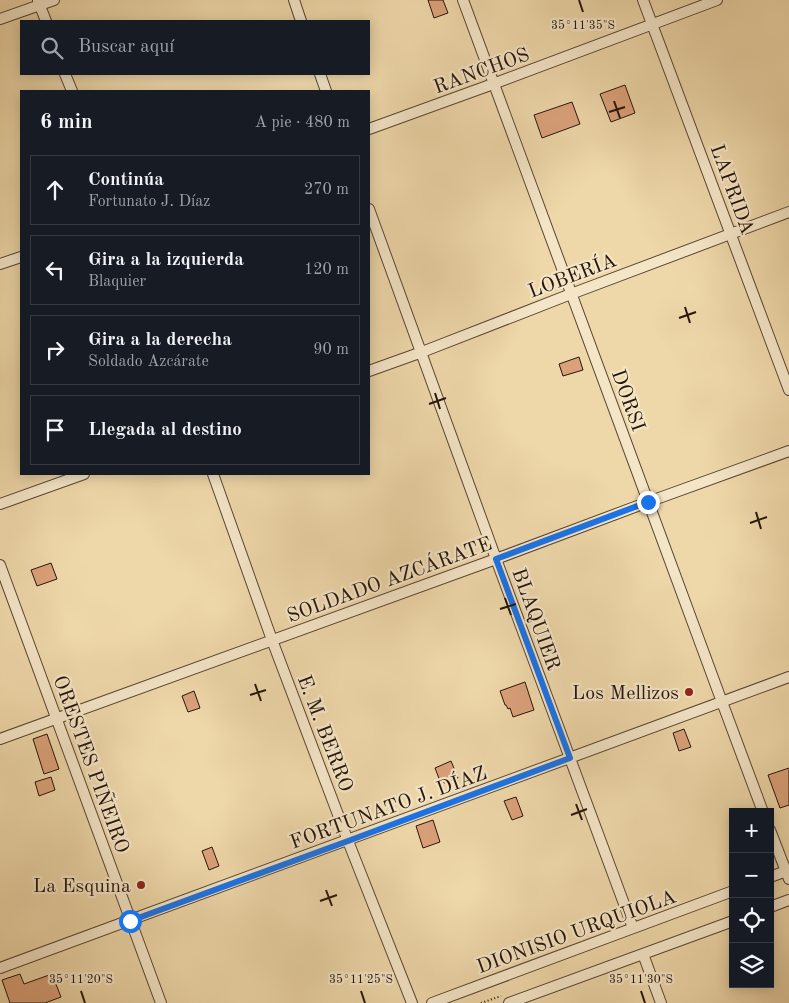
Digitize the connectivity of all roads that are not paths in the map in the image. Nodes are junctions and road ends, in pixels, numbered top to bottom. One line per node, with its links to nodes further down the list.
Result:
1 (54, 0): 6 (street)
2 (294, 0): 9 (street)
3 (463, 0): 13 (street, DORSI)
4 (643, 0): 10 (street, LAPRIDA)
5 (717, 0): 10 (street, RANCHOS)
6 (39, 3): 7 (street); 8 (street)
7 (0, 20)
8 (46, 20)
9 (301, 20)
10 (652, 24): 13 (street, RANCHOS); 19 (street, LAPRIDA)
11 (65, 75): 14 (street)
12 (320, 75): 15 (street)
13 (493, 84): 16 (street, RANCHOS); 22 (street, DORSI)
14 (72, 90)
15 (326, 90)
16 (370, 129)
17 (789, 212): 19 (street, LOBERÍA)
18 (370, 213): 23 (street, BLAQUIER)
19 (731, 234): 22 (street, LOBERÍA); 25 (street, LAPRIDA)
20 (20, 256): 21 (street)
21 (0, 264)
22 (571, 294): 23 (street, LOBERÍA); 29 (street, DORSI)
23 (422, 352): 24 (street, LOBERÍA); 31 (street, BLAQUIER)
24 (370, 371)
25 (789, 390)
26 (789, 451): 29 (street, SOLDADO AZCÁRATE)
27 (81, 475): 30 (street)
28 (213, 475): 33 (street, E. M. BERRO)
29 (648, 502): 31 (street, SOLDADO AZCÁRATE); 35 (street, DORSI)
30 (0, 504)
31 (496, 559): 33 (street, SOLDADO AZCÁRATE); 38 (street, BLAQUIER)
32 (0, 565): 36 (street, ORESTES PIÑEIRO)
33 (272, 640): 36 (street, SOLDADO AZCÁRATE); 41 (street, E. M. BERRO)
34 (789, 677): 35 (street, FORTUNATO J. DÍAZ)
35 (722, 702): 38 (street, FORTUNATO J. DÍAZ); 39 (street, DORSI)
36 (56, 719): 37 (street, SOLDADO AZCÁRATE); 47 (street, ORESTES PIÑEIRO)
37 (0, 738)
38 (570, 758): 41 (street, FORTUNATO J. DÍAZ); 49 (street, BLAQUIER)
39 (762, 808)
40 (774, 840): 42 (street)
41 (348, 841): 47 (street, FORTUNATO J. DÍAZ); 53 (street, E. M. BERRO)
42 (788, 873): 43 (street)
43 (774, 876)
44 (729, 892): 49 (street, DIONISIO URQUIOLA)
45 (789, 900): 46 (street)
46 (774, 906)
47 (130, 921): 51 (street, FORTUNATO J. DÍAZ); 52 (street, ORESTES PIÑEIRO)
48 (729, 922): 50 (street)
49 (633, 928): 54 (street, DIONISIO URQUIOLA)
50 (643, 954): 55 (street); 56 (street)
51 (0, 968)
52 (161, 1003)
53 (412, 1003)
54 (432, 1003)
55 (509, 1003)
56 (661, 1003)

